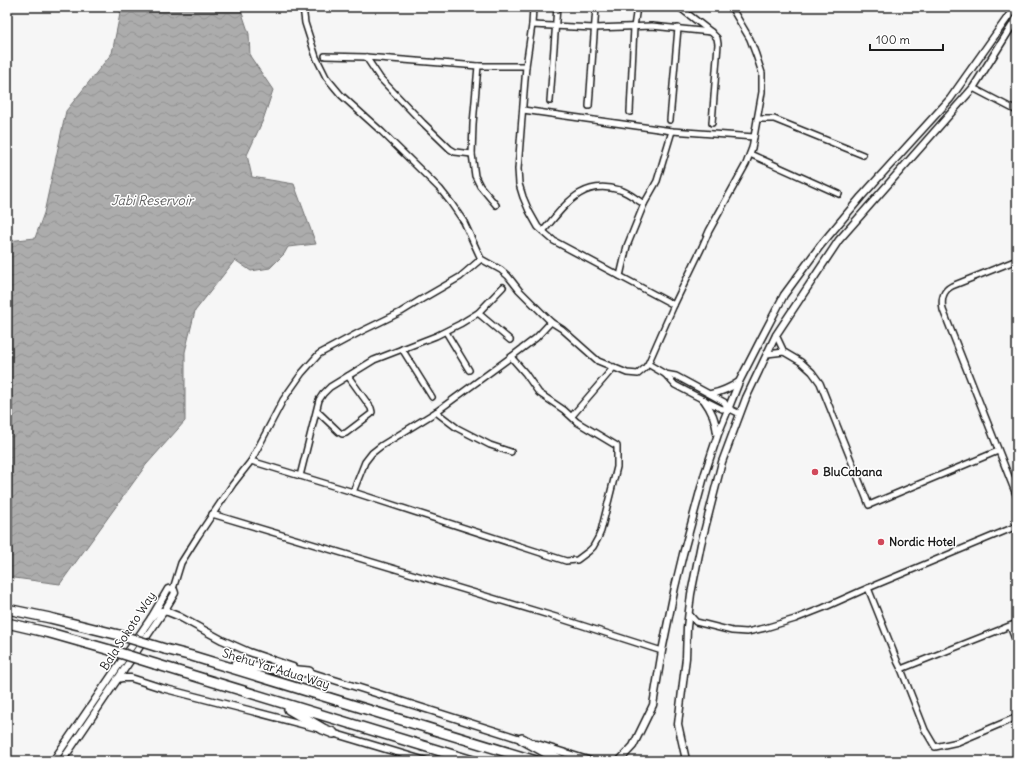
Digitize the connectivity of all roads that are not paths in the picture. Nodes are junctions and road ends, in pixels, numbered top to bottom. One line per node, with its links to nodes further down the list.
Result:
1 (303, 7): 38 (street)
2 (533, 7): 10 (street)
3 (557, 7): 11 (street)
4 (596, 7): 13 (street)
5 (637, 7): 12 (street)
6 (679, 7): 15 (street)
7 (730, 7): 26 (street)
8 (1015, 7): 57 (street)
9 (1017, 18): 20 (street)
10 (532, 25): 11 (street); 19 (street)
11 (555, 27): 13 (street); 21 (street)
12 (634, 27): 13 (street); 14 (street); 25 (street)
13 (594, 28): 22 (street)
14 (678, 28): 15 (street); 27 (street)
15 (711, 32): 28 (street)
16 (325, 56): 17 (street)
17 (366, 57): 18 (street); 31 (street)
18 (478, 66): 19 (street); 31 (street)
19 (526, 66): 23 (street)
20 (973, 88): 24 (street); 46 (street)
21 (550, 101)
22 (589, 106)
23 (523, 110): 29 (street); 37 (street)
24 (1017, 110)
25 (630, 112)
26 (757, 119): 30 (street); 33 (street)
27 (670, 120)
28 (712, 123)
29 (672, 131): 30 (street); 35 (street)
30 (754, 137): 32 (street)
31 (472, 154): 36 (street)
32 (750, 154): 34 (street); 42 (street)
33 (863, 155)
34 (839, 194)
35 (644, 204): 37 (street); 40 (street)
36 (496, 205)
37 (543, 231): 40 (street)
38 (481, 259): 44 (street); 69 (street)
39 (1017, 260): 67 (street)
40 (620, 276): 42 (street)
41 (503, 287): 43 (street)
42 (674, 305): 52 (street)
43 (478, 313): 45 (street); 47 (street)
44 (551, 322): 51 (street); 53 (street)
45 (446, 332): 48 (street); 54 (street)
46 (776, 335): 49 (street); 50 (street)
47 (510, 340)
48 (402, 349): 56 (street); 59 (street)
49 (784, 352): 50 (street); 67 (street)
50 (767, 354): 64 (street)
51 (511, 357): 63 (street); 65 (street)
52 (648, 364): 53 (street); 55 (street)
53 (614, 367): 65 (street)
54 (469, 370)
55 (665, 374): 58 (street); 60 (street)
56 (348, 376): 62 (street); 62 (street)
57 (739, 382): 58 (street); 61 (street)
58 (711, 394): 61 (street)
59 (432, 397)
60 (704, 400): 61 (street); 66 (street)
61 (728, 408): 64 (street); 66 (street)
62 (317, 411): 70 (street)
63 (436, 412): 68 (street); 71 (street)
64 (740, 414): 80 (street)
65 (572, 416): 71 (street)
66 (718, 434): 89 (street)
67 (998, 451): 72 (street)
68 (511, 452)
69 (251, 461): 70 (street); 73 (street)
70 (300, 476): 71 (street)
71 (353, 492)
72 (1017, 497)
73 (212, 514): 75 (street); 89 (street)
74 (1017, 526): 76 (street)
75 (173, 588): 77 (street, Bala Sokoto Way); 82 (street, Bala Sokoto Way)
76 (868, 588): 83 (street); 92 (street)
77 (171, 600): 79 (street, Bala Sokoto Way); 81 (street)
78 (7, 609): 90 (highway, Shehu Yar'Adua Way, bridge)
79 (164, 611): 81 (street); 82 (street); 93 (street, Bala Sokoto Way)
80 (689, 614): 83 (street); 87 (street)
81 (178, 616): 94 (street)
82 (151, 618): 91 (street, Bala Sokoto Way)
83 (696, 622): 87 (street)
84 (7, 623): 97 (highway, bridge)
85 (1017, 623): 86 (street)
86 (1010, 626): 88 (street); 92 (street)
87 (687, 627): 109 (street)
88 (1017, 644)
89 (662, 651): 108 (street)
90 (192, 656): 94 (highway); 105 (highway, Shehu Yar'Adua Way)
91 (123, 659): 93 (street); 101 (street, Bala Sokoto Way)
92 (902, 669): 98 (street)
93 (124, 671): 95 (street); 96 (street, Bala Sokoto Way)
94 (309, 672): 100 (street)
95 (131, 678): 96 (street); 99 (street)
96 (118, 680): 102 (street, Bala Sokoto Way)
97 (241, 690): 99 (highway); 104 (highway)
98 (1017, 717)
99 (333, 733): 103 (street)
100 (522, 739): 106 (highway); 107 (street)
101 (53, 761)
102 (62, 761)
103 (426, 761)
104 (473, 761)
105 (536, 761)
106 (562, 761)
107 (591, 761)
108 (619, 761)
109 (687, 761)

